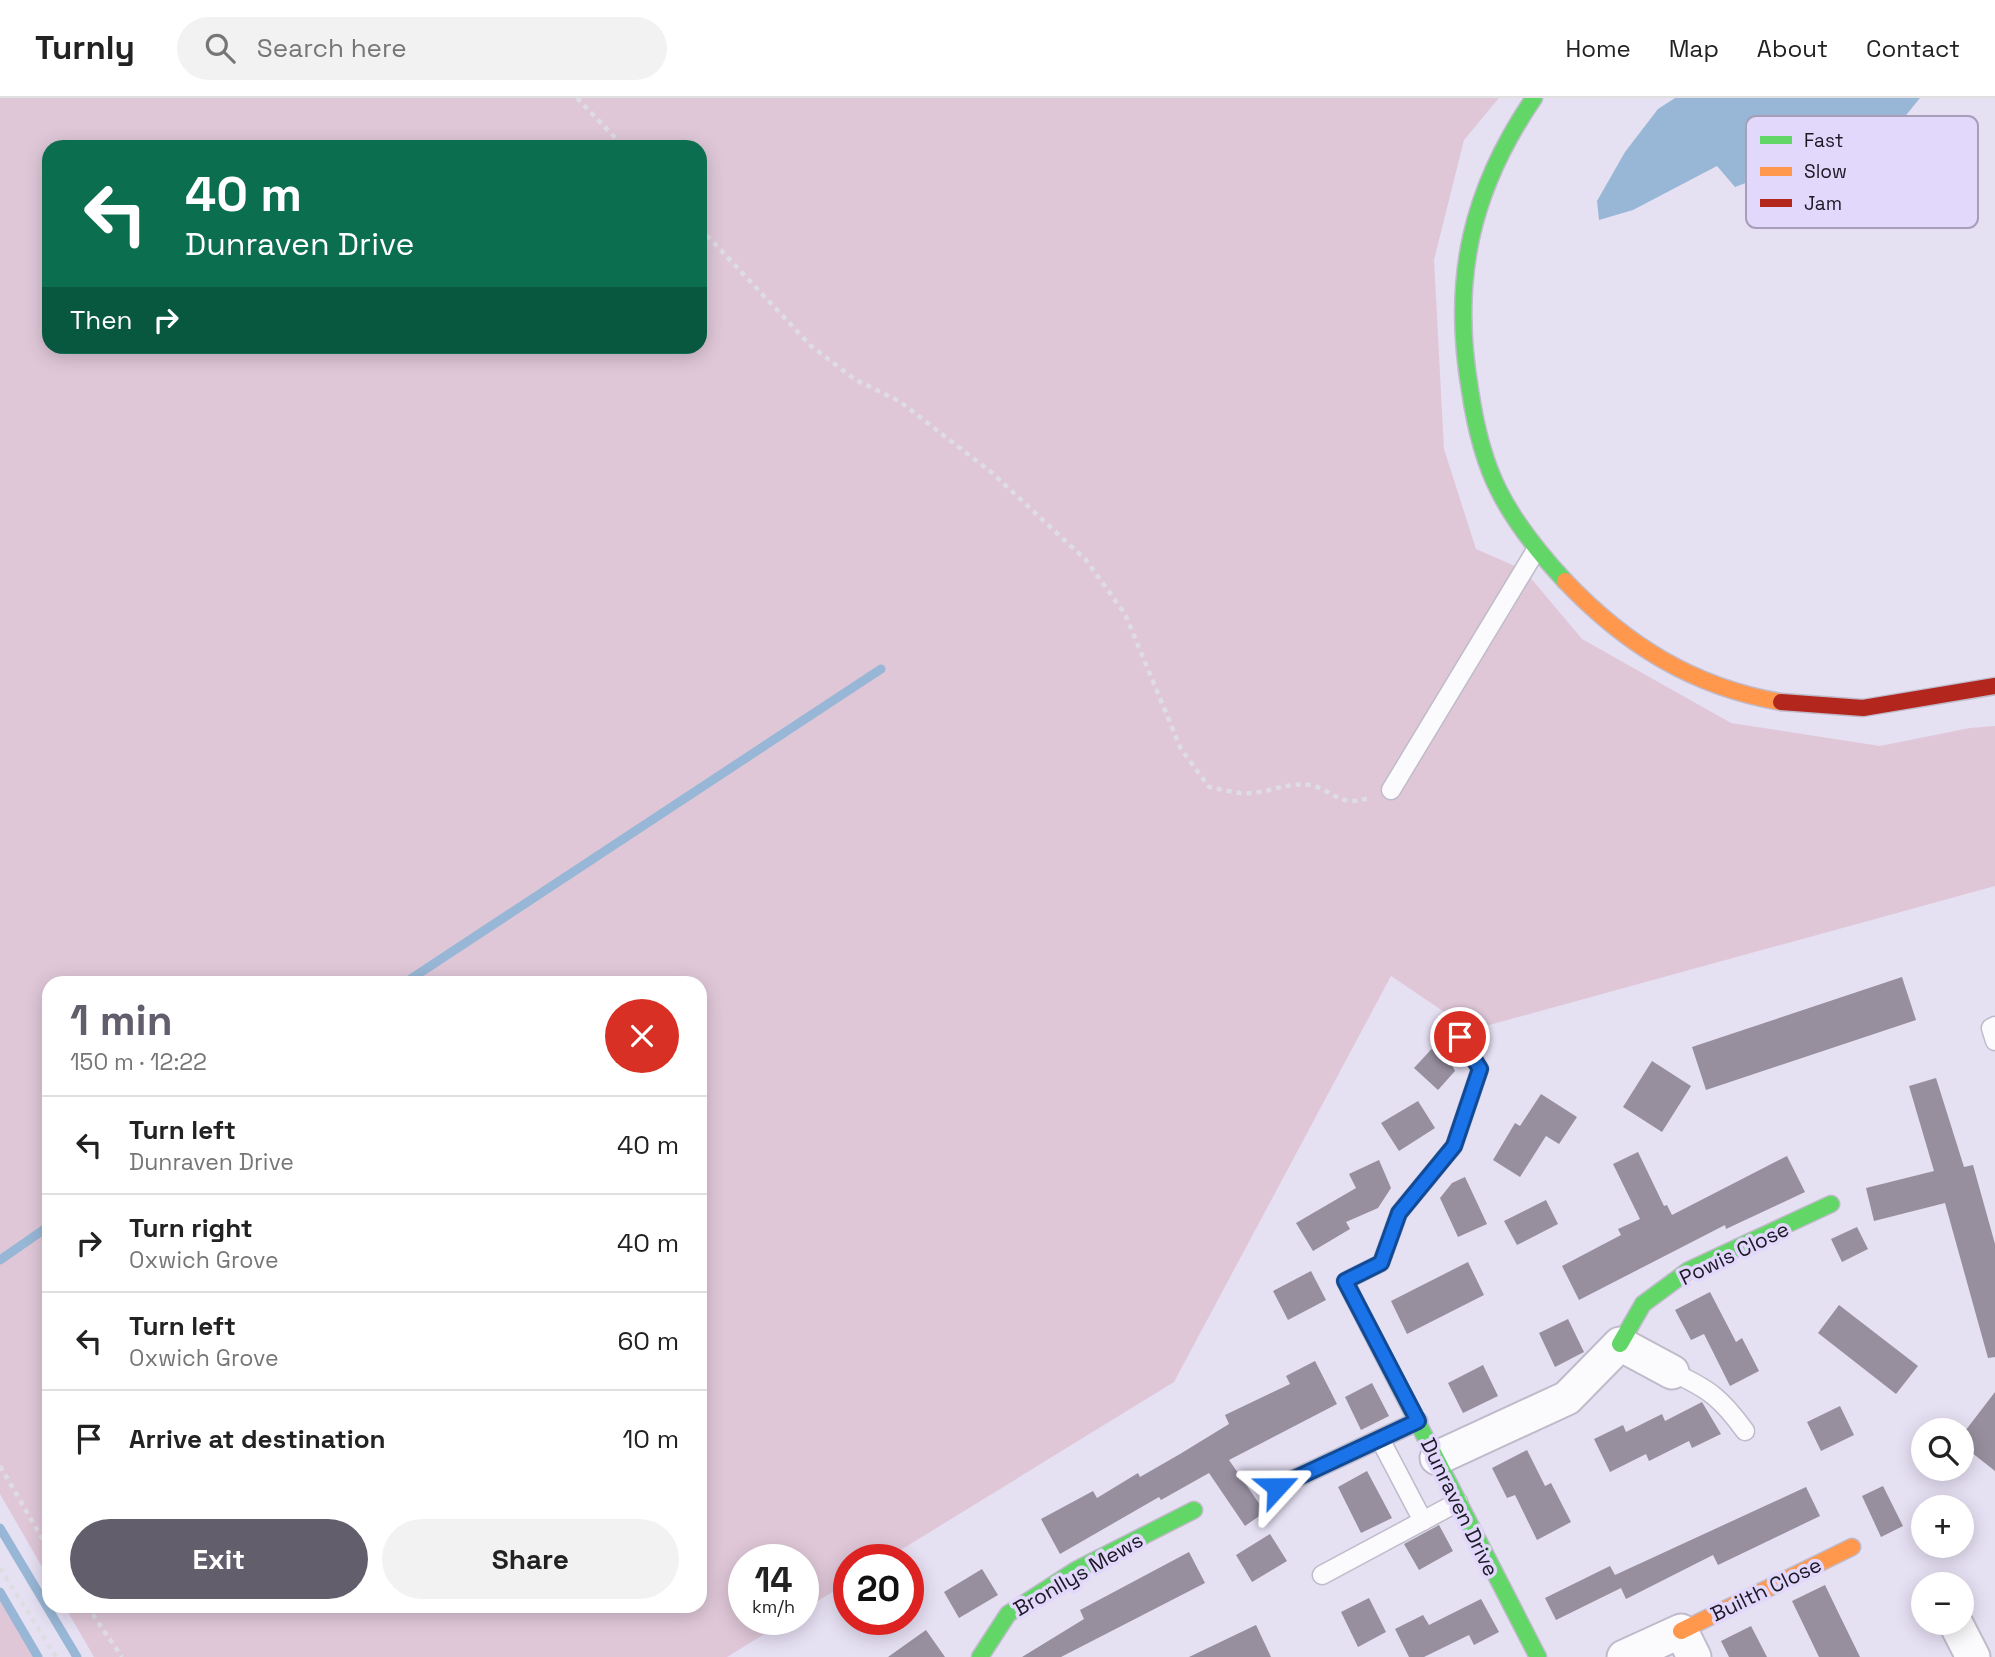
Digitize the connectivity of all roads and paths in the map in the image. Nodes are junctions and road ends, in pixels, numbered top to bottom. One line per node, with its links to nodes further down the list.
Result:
1 (578, 98): 3 (path)
2 (1534, 98): 5 (street)
3 (617, 140)
4 (707, 235): 7 (path)
5 (1536, 550): 6 (street); 7 (lane)
6 (1995, 686)
7 (1391, 790)
8 (1995, 1026): 10 (lane)
9 (1460, 1037): 14 (street, Dunraven Drive)
10 (1995, 1041)
11 (1831, 1204): 12 (street, Powis Close)
12 (1620, 1343): 13 (street); 17 (street, Powis Close)
13 (1672, 1372): 15 (lane)
14 (1418, 1421): 16 (lane); 17 (street, Dunraven Drive)
15 (1745, 1431)
16 (1381, 1441): 19 (lane); 22 (lane)
17 (1437, 1458): 20 (street, Dunraven Drive)
18 (0, 1466): 23 (path)
19 (1277, 1487)
20 (1458, 1502): 22 (lane); 33 (street, Dunraven Drive)
21 (1194, 1510): 32 (street, Bronllys Mews)
22 (1423, 1521): 26 (lane)
23 (42, 1538)
24 (1852, 1547): 29 (street, Builth Close)
25 (0, 1568): 30 (path)
26 (1322, 1575)
27 (93, 1613): 31 (path)
28 (1962, 1635): 35 (street)
29 (1687, 1644): 34 (street)
30 (56, 1657)
31 (122, 1657)
32 (980, 1657)
33 (1538, 1657)
34 (1624, 1657)
35 (1973, 1657)

